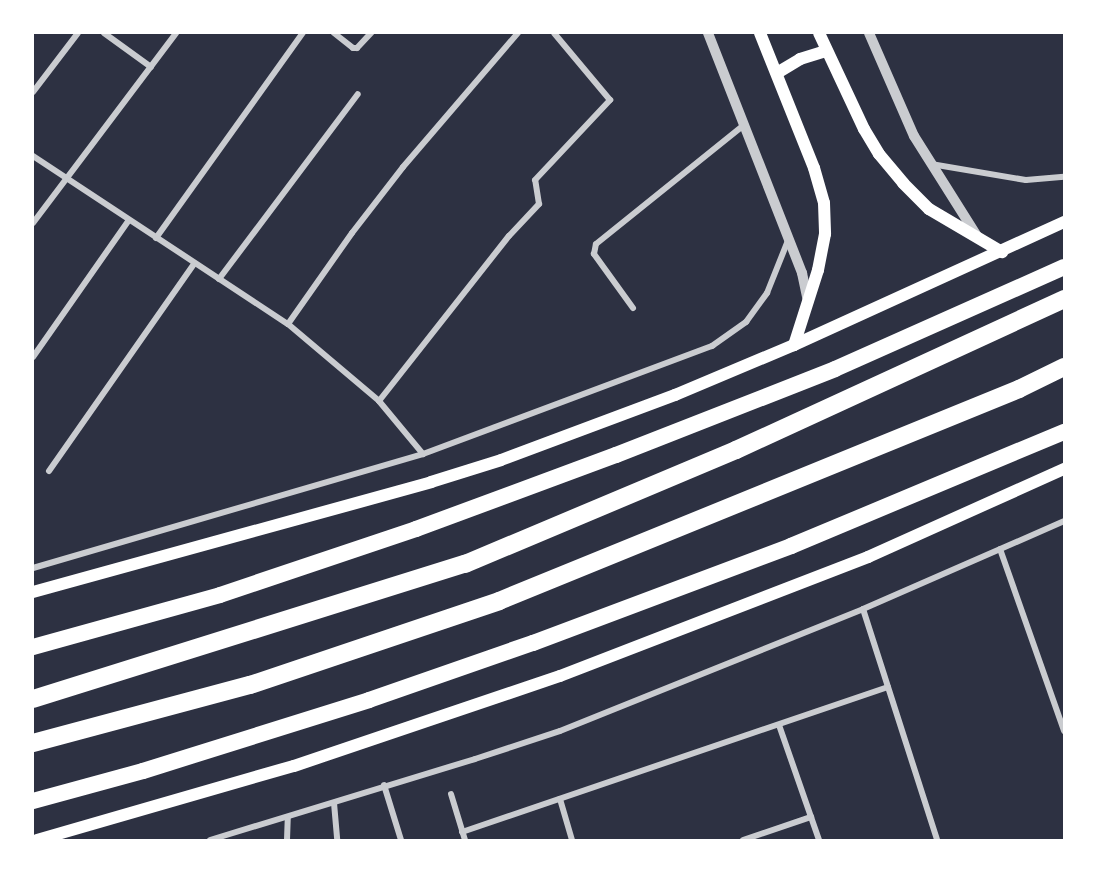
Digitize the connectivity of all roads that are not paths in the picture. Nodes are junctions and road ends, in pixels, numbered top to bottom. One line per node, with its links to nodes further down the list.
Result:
1 (78, 33): 16 (street)
2 (104, 33): 14 (street)
3 (176, 33): 14 (street)
4 (303, 33): 26 (street)
5 (334, 33): 6 (street)
6 (371, 33)
7 (518, 33): 36 (street)
8 (554, 33): 40 (street)
9 (708, 33): 18 (street)
10 (760, 33): 15 (main road)
11 (819, 33): 13 (main road)
12 (869, 33): 20 (street)
13 (826, 51): 15 (main road); 28 (main road)
14 (151, 67): 22 (street)
15 (777, 73): 34 (main road)
16 (33, 92)
17 (358, 94): 32 (street)
18 (744, 125): 27 (street); 35 (street)
19 (33, 156): 22 (street)
20 (931, 164): 21 (street); 28 (street)
21 (1064, 177)
22 (65, 179): 23 (street); 25 (street)
23 (129, 220): 26 (street); 38 (street)
24 (1064, 222): 29 (main road)
25 (33, 223)
26 (156, 238): 30 (street)
27 (789, 238): 34 (street); 42 (street)
28 (979, 239): 29 (main road)
29 (1002, 252): 37 (main road)
30 (194, 264): 32 (street); 44 (street)
31 (1064, 267): 50 (highway)
32 (219, 279): 36 (street)
33 (1064, 299): 52 (highway)
34 (809, 304): 37 (main road)
35 (633, 308)
36 (288, 324): 40 (street)
37 (794, 345): 48 (main road)
38 (33, 357)
39 (1064, 367): 55 (highway)
40 (378, 401): 42 (street)
41 (1064, 432): 59 (highway)
42 (423, 454): 47 (street)
43 (1064, 469): 65 (main road)
44 (49, 471)
45 (1064, 521): 46 (street)
46 (1000, 549): 49 (street); 54 (street)
47 (33, 568)
48 (33, 592)
49 (863, 609): 51 (street); 56 (street)
50 (33, 647)
51 (888, 687): 53 (street); 75 (street)
52 (33, 699)
53 (778, 724): 58 (street); 62 (street)
54 (1063, 726)
55 (33, 743)
56 (384, 785): 60 (street); 70 (street)
57 (451, 794): 64 (street)
58 (560, 799): 64 (street); 72 (street)
59 (33, 801)
60 (334, 803): 61 (street); 69 (street)
61 (288, 817): 63 (street); 68 (street)
62 (811, 817): 73 (street); 74 (street)
63 (240, 831): 66 (street); 67 (street)
64 (462, 832): 71 (street)
65 (37, 840)
66 (210, 840)
67 (238, 840)
68 (286, 840)
69 (337, 840)
70 (401, 840)
71 (465, 840)
72 (572, 840)
73 (743, 840)
74 (819, 840)
75 (937, 840)

